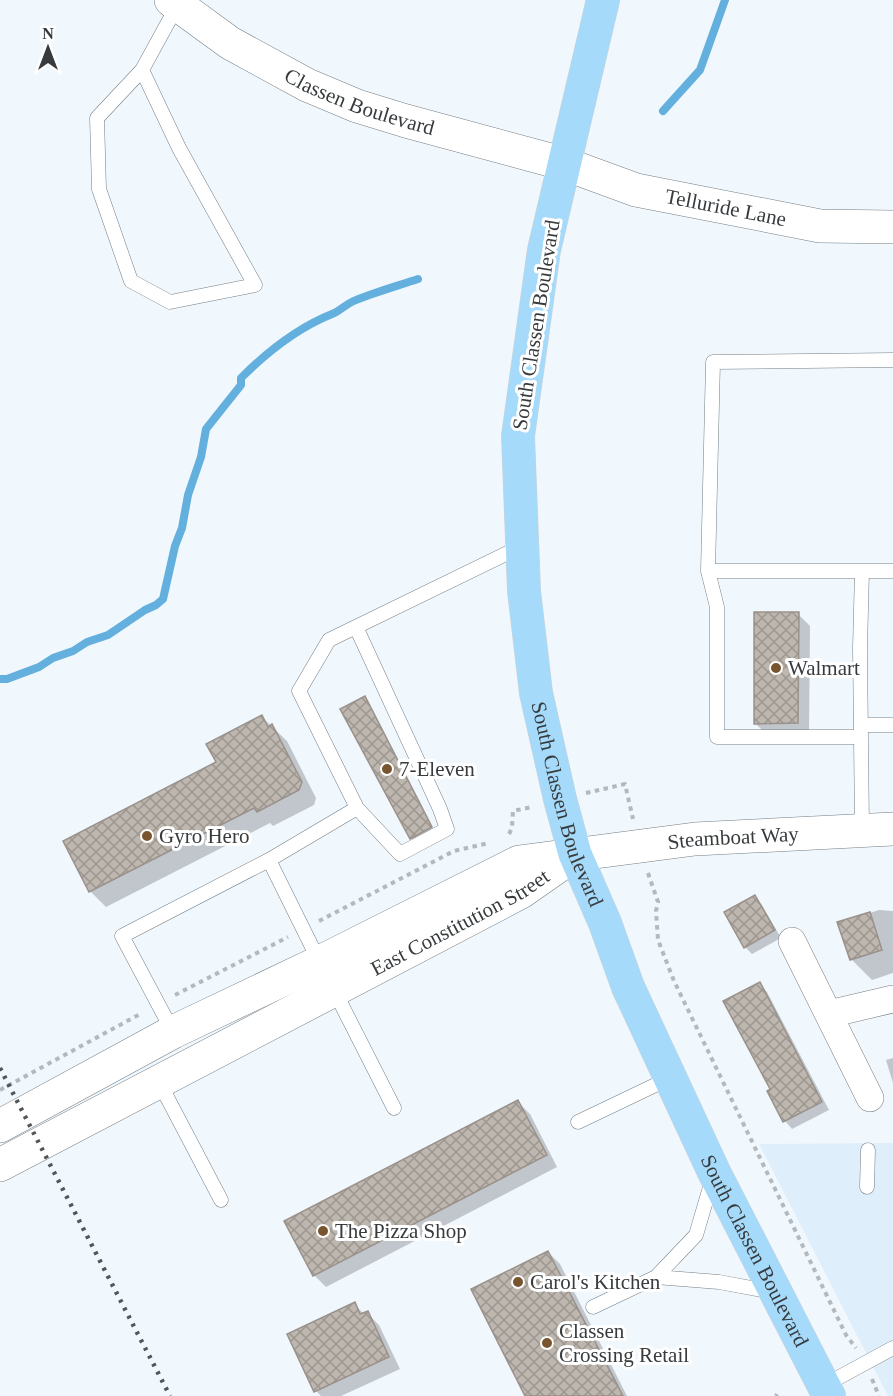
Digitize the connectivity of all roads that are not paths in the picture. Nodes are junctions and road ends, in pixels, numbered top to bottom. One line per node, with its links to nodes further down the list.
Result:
1 (603, 0): 4 (main road, South Classen Boulevard)
2 (174, 3): 3 (lane); 4 (street, Classen Boulevard)
3 (142, 70): 3 (lane)
4 (565, 164): 5 (street, Telluride Lane); 7 (main road, South Classen Boulevard)
5 (893, 227)
6 (893, 360): 8 (lane)
7 (522, 546): 11 (lane); 16 (main road, South Classen Boulevard)
8 (708, 571): 9 (lane); 13 (lane)
9 (862, 571): 10 (lane); 13 (lane)
10 (893, 571)
11 (356, 627): 14 (lane); 14 (lane)
12 (893, 725): 13 (lane)
13 (861, 731): 15 (lane)
14 (357, 808): 17 (lane)
15 (877, 829): 16 (street, Steamboat Way)
16 (575, 854): 19 (street, East Constitution Street); 23 (main road, South Classen Boulevard)
17 (269, 860): 19 (lane); 22 (lane)
18 (792, 941): 21 (street)
19 (327, 976): 22 (street, East Constitution Street); 24 (street, East Constitution Street); 26 (lane)
20 (893, 999): 21 (street)
21 (829, 1014): 25 (street)
22 (165, 1018): 28 (street, East Constitution Street)
23 (670, 1078): 27 (lane); 31 (main road, South Classen Boulevard)
24 (159, 1082): 30 (street, East Constitution Street); 33 (lane)
25 (870, 1098)
26 (394, 1108)
27 (578, 1122)
28 (0, 1126)
29 (868, 1150): 32 (lane)
30 (0, 1165)
31 (714, 1172): 34 (lane); 35 (main road, South Classen Boulevard)
32 (867, 1187)
33 (221, 1200)
34 (657, 1277): 35 (lane); 36 (lane)
35 (776, 1292): 38 (main road, South Classen Boulevard)
36 (593, 1306)
37 (893, 1348): 38 (lane)
38 (826, 1391)

